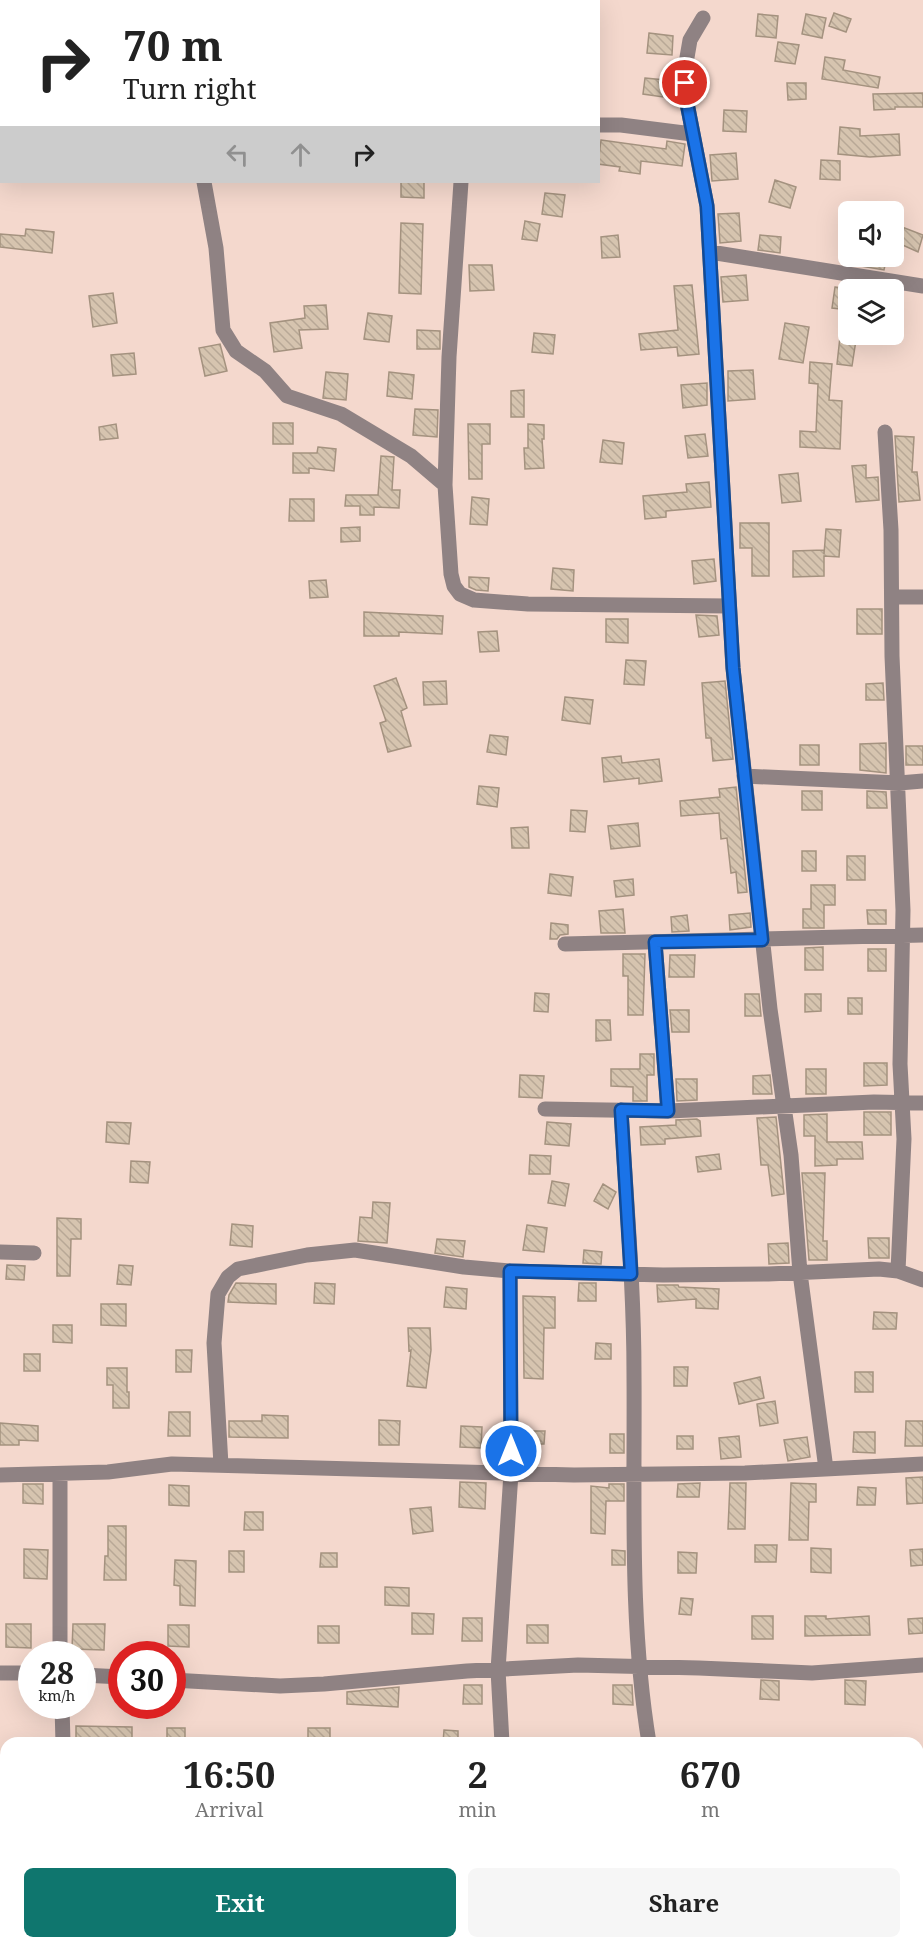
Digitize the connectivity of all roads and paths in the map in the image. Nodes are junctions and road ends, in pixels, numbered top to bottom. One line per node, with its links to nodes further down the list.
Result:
1 (703, 18): 3 (street)
2 (600, 125): 3 (street)
3 (692, 134): 6 (street)
4 (204, 183): 9 (street)
5 (461, 183): 9 (street)
6 (710, 252): 7 (street); 12 (street)
7 (923, 286)
8 (885, 432): 10 (street)
9 (445, 485): 12 (street)
10 (892, 597): 11 (street); 15 (street)
11 (923, 597)
12 (729, 606): 13 (street)
13 (744, 776): 15 (street); 18 (street)
14 (923, 781): 15 (street)
15 (899, 783): 17 (street)
16 (923, 935): 17 (street)
17 (902, 936): 18 (street); 22 (street)
18 (762, 940): 19 (street); 23 (street)
19 (655, 942): 20 (street); 26 (street)
20 (565, 944)
21 (923, 1102): 22 (street)
22 (902, 1103): 23 (street); 30 (street)
23 (784, 1106): 26 (street); 31 (street)
24 (545, 1109): 25 (street)
25 (621, 1110): 26 (street); 32 (street)
26 (668, 1111)
27 (0, 1252): 28 (street)
28 (34, 1253)
29 (510, 1271): 32 (street); 35 (street); 37 (street)
30 (898, 1271): 31 (street); 33 (street)
31 (800, 1273): 32 (street); 36 (street)
32 (631, 1274): 39 (street)
33 (923, 1280)
34 (923, 1464): 36 (street)
35 (221, 1465): 37 (street); 38 (street)
36 (826, 1469): 39 (street)
37 (511, 1473): 39 (street); 44 (street)
38 (60, 1474): 40 (street); 41 (street)
39 (635, 1474): 43 (street)
40 (0, 1475)
41 (60, 1641)
42 (923, 1665): 43 (street)
43 (638, 1666): 44 (street); 51 (street)
44 (498, 1670): 47 (street); 50 (street)
45 (0, 1673): 46 (street)
46 (18, 1673)
47 (186, 1681)
48 (62, 1719): 49 (street)
49 (63, 1737)
50 (502, 1737)
51 (648, 1737)

